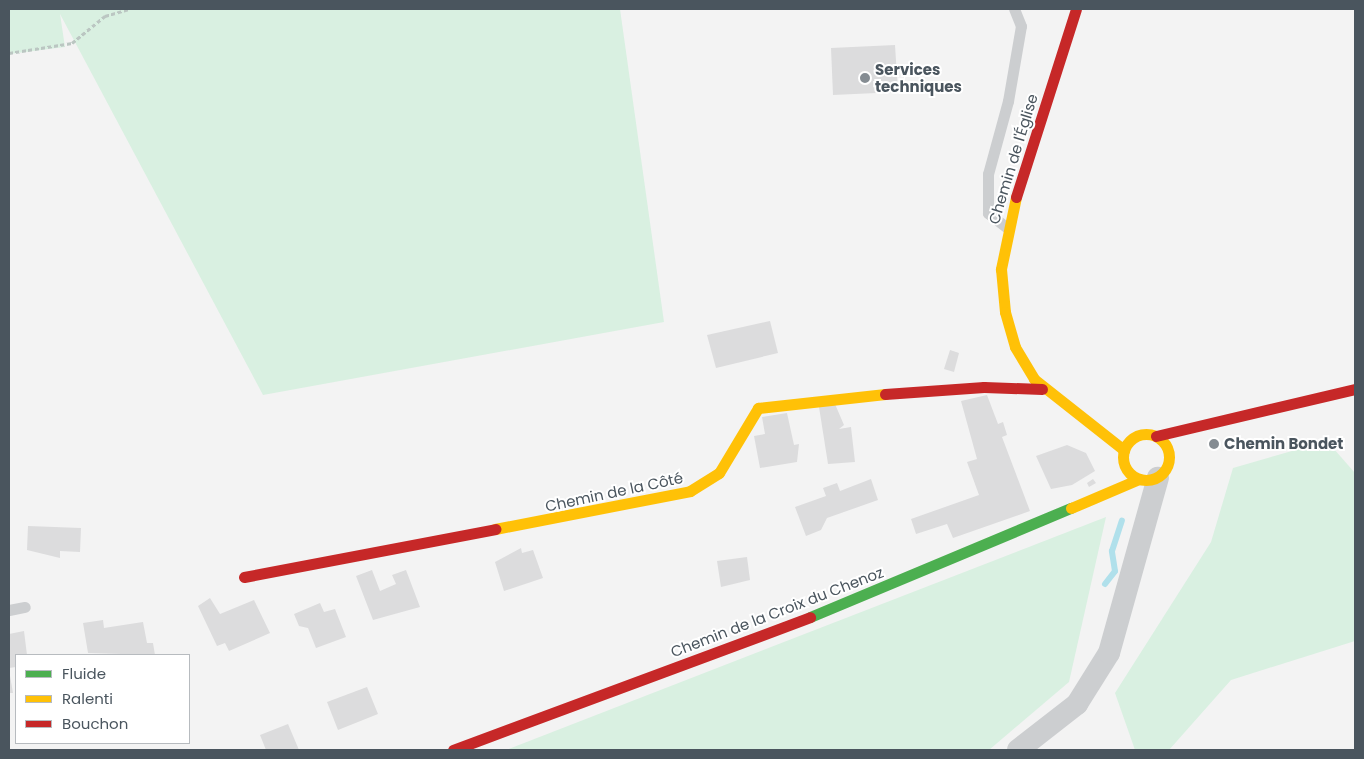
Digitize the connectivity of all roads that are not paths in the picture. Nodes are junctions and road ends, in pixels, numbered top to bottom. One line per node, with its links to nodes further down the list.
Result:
1 (1014, 9): 3 (lane)
2 (1076, 9): 3 (street, Chemin de l'Église)
3 (1006, 227): 4 (street, Chemin de l'Église)
4 (1042, 389): 7 (street, Chemin de l'Église); 13 (street, Chemin de la Côté)
5 (1355, 389): 6 (street)
6 (1196, 428): 8 (street); 11 (street)
7 (1103, 429): 9 (street, Chemin de l'Église); 10 (street, Chemin de l'Église)
8 (1156, 436): 9 (street); 11 (street)
9 (1132, 438): 10 (street)
10 (1124, 450): 12 (street)
11 (1169, 450): 12 (street)
12 (1142, 477): 16 (street, Chemin de la Croix du Chenoz); 17 (street)
13 (244, 577)
14 (25, 607): 15 (lane)
15 (9, 610)
16 (453, 750)
17 (1018, 750)

